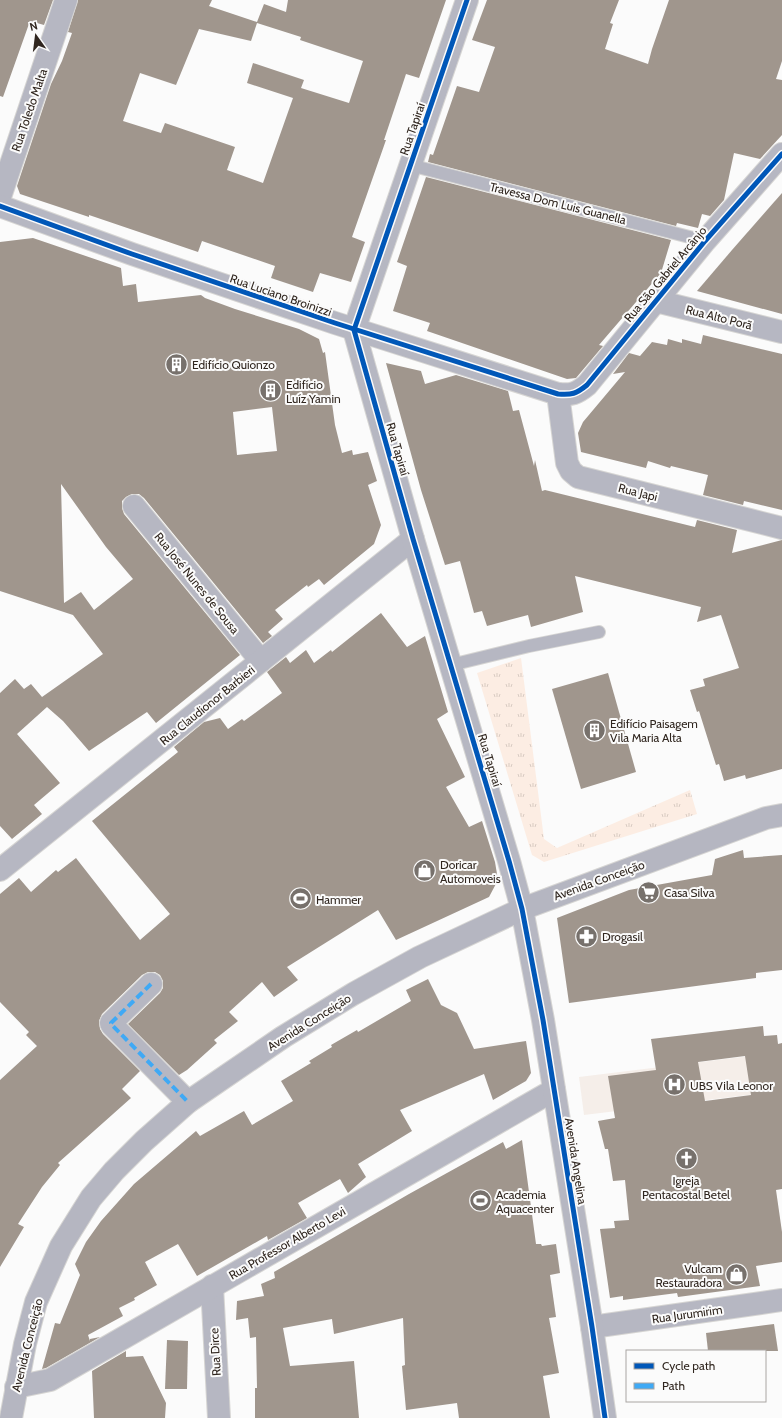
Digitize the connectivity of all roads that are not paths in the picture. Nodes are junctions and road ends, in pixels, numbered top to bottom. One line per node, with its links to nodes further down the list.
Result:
1 (66, 0): 5 (street, Rua Toledo Malta)
2 (467, 0): 4 (street, Rua Tapiraí)
3 (782, 154): 7 (street, Rua São Gabriel Arcânjo)
4 (410, 165): 7 (lane, Travessa Dom Luis Guanella); 9 (street, Rua Tapiraí)
5 (0, 197)
6 (0, 206): 9 (street, Rua Luciano Broinizzi)
7 (705, 241): 8 (street, Rua São Gabriel Arcânjo)
8 (656, 301): 10 (street, Rua Alto Porã); 13 (street, Rua São Gabriel Arcânjo)
9 (354, 330): 11 (street, Rua Luciano Broinizzi); 12 (street, Rua Tapiraí)
10 (782, 332)
11 (386, 340): 12 (street); 13 (street, Rua Luciano Broinizzi)
12 (362, 358): 16 (street, Rua Tapiraí)
13 (558, 394): 15 (street, Rua Japi)
14 (134, 506): 18 (street, Rua José Nunes de Sousa)
15 (782, 528)
16 (413, 539): 18 (street, Rua Claudionor Barbieri); 19 (street, Rua Tapiraí)
17 (599, 632): 19 (lane)
18 (261, 661): 21 (street, Rua Claudionor Barbieri)
19 (451, 665): 22 (street, Rua Tapiraí)
20 (782, 814): 22 (main road, Avenida Conceição)
21 (0, 870)
22 (522, 909): 24 (street, Avenida Angelina); 25 (main road, Avenida Conceição)
23 (152, 984): 25 (street)
24 (554, 1090): 26 (street, Rua Professor Alberto Levi); 28 (street, Avenida Angelina)
25 (188, 1102): 29 (main road, Avenida Conceição)
26 (212, 1286): 29 (street, Rua Professor Alberto Levi); 31 (street, Rua Dirce)
27 (782, 1300): 28 (street, Rua Jurumirim)
28 (592, 1327): 32 (street, Avenida Angelina)
29 (16, 1387): 30 (main road, Avenida Conceição)
30 (11, 1418)
31 (219, 1418)
32 (605, 1418)

